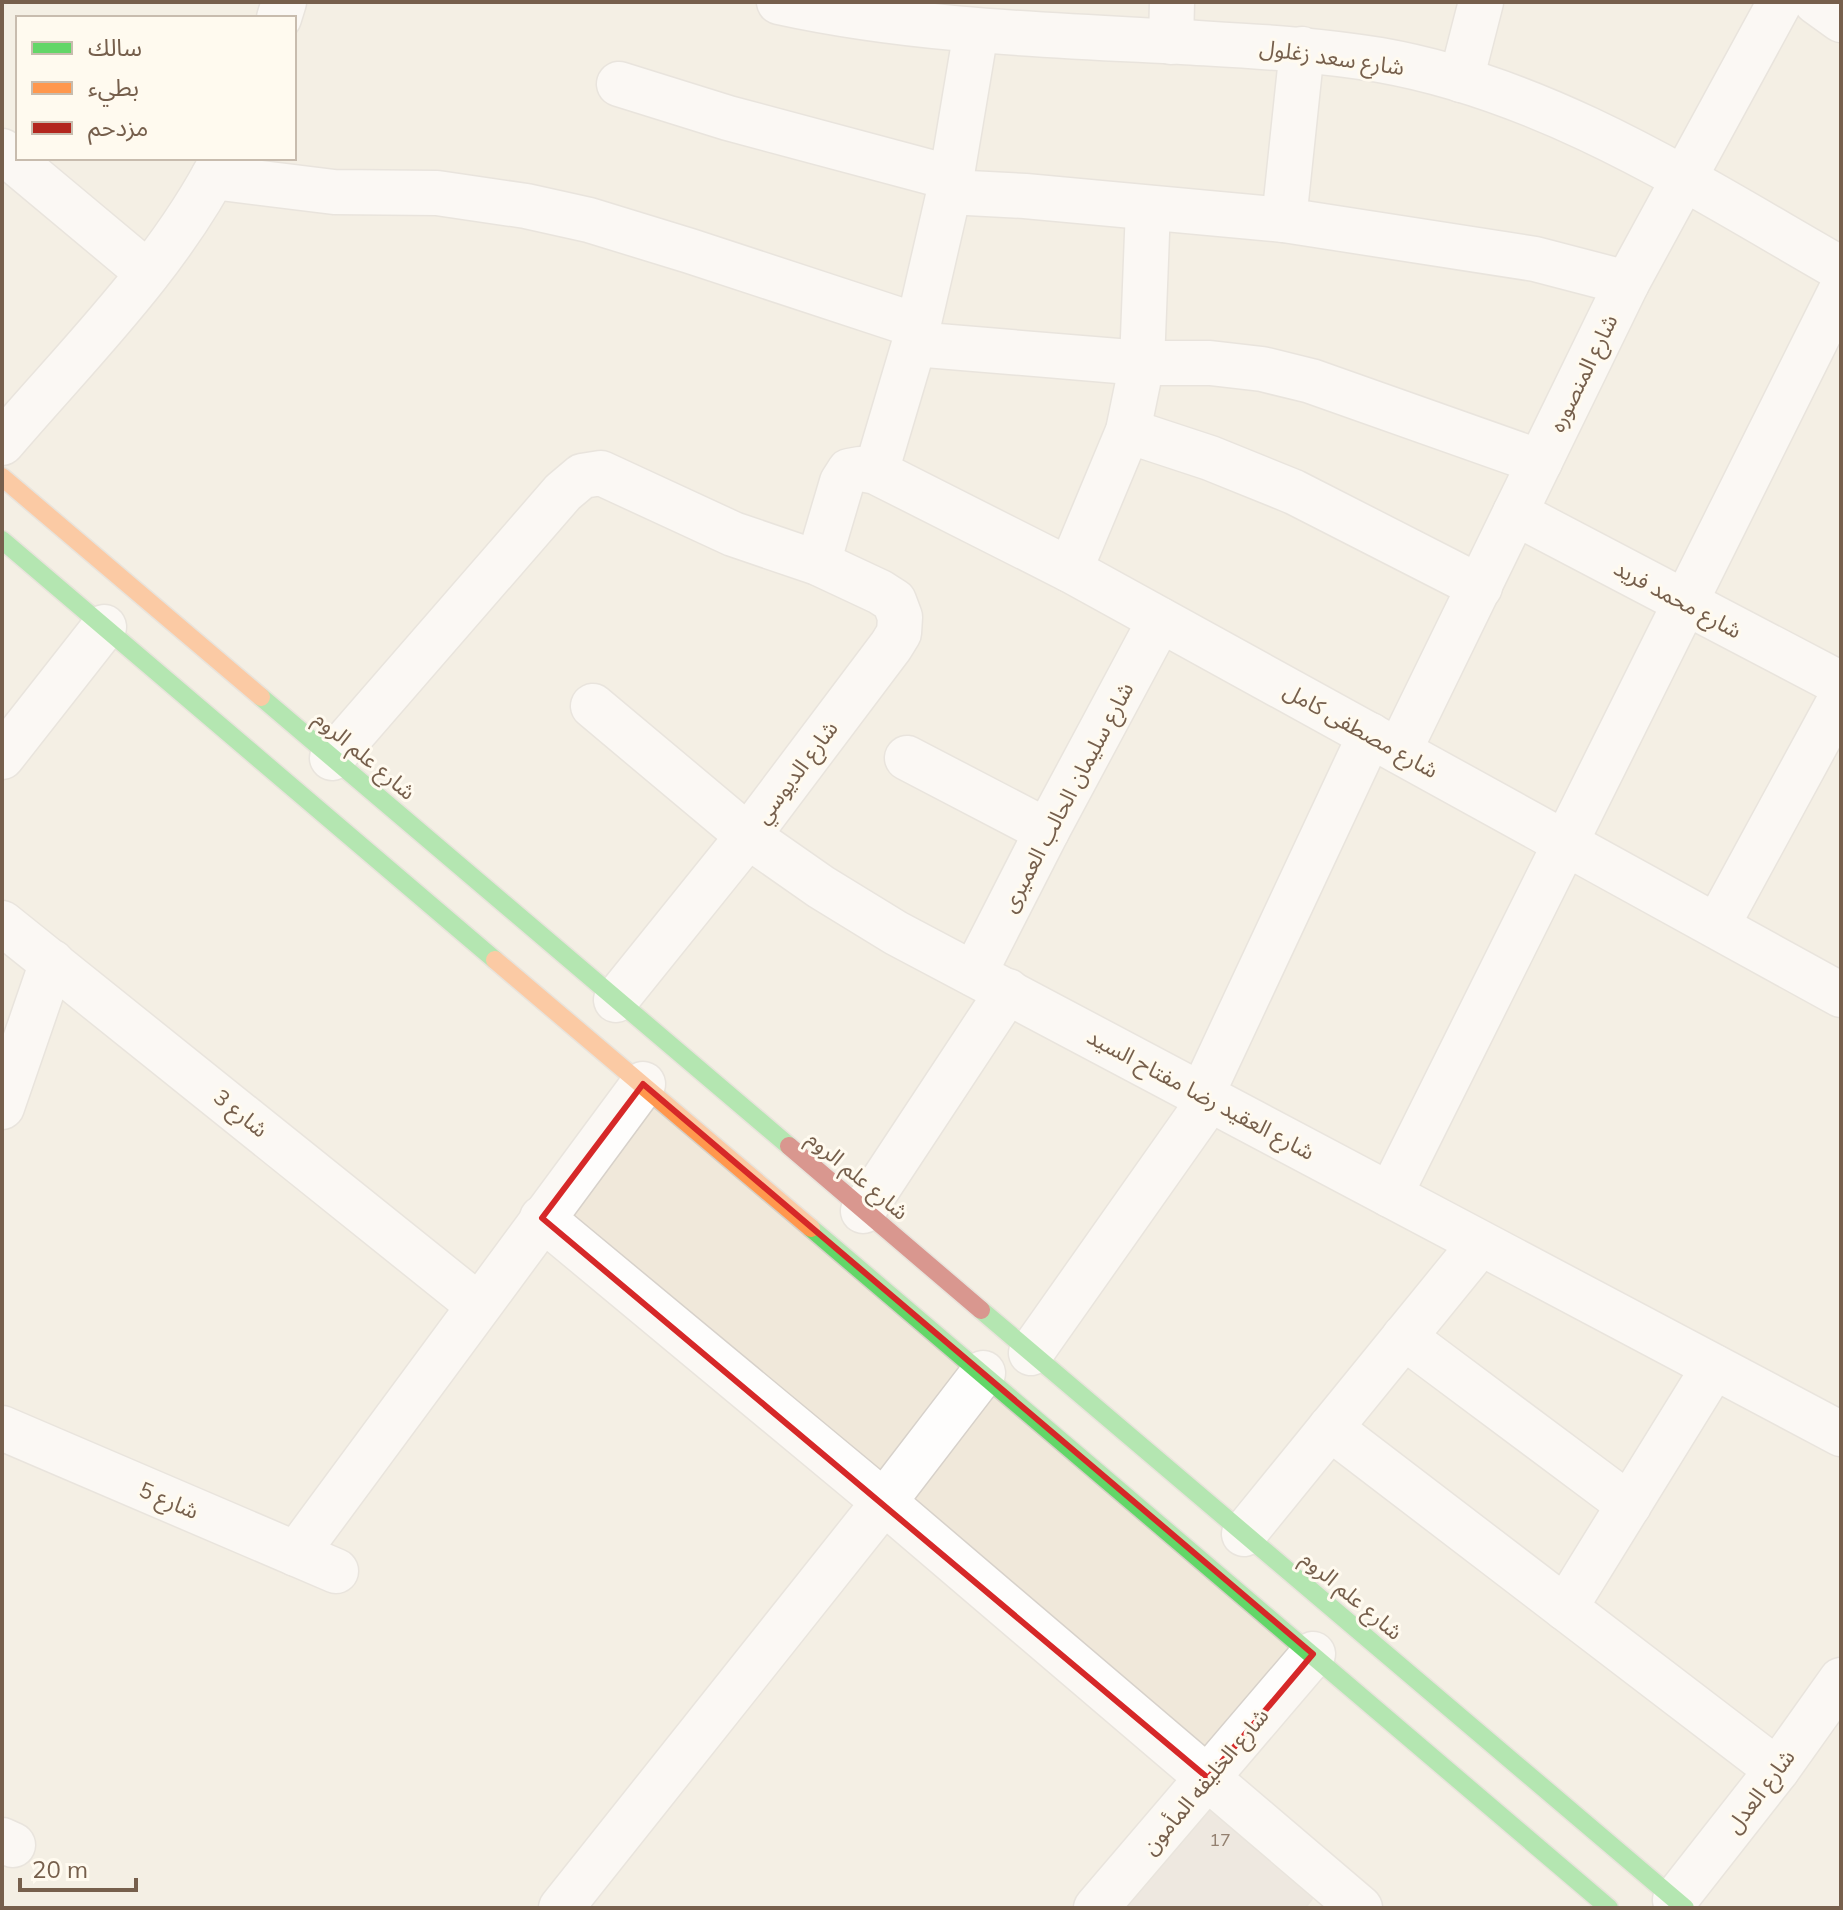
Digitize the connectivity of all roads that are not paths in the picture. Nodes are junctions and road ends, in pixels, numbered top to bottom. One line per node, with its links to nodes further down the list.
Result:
1 (779, 2): 5 (street, شارع سعد زغلول)
2 (1481, 2): 10 (street)
3 (1780, 2): 14 (street, شارع المنصوره)
4 (1816, 2): 6 (street)
5 (901, 13): 8 (street, شارع سعد زغلول)
6 (1841, 20)
7 (1171, 22): 8 (street, شارع سعد زغلول); 9 (street, شارع سعد زغلول)
8 (976, 31): 15 (street)
9 (1302, 49): 10 (street, شارع سعد زغلول); 17 (street)
10 (1461, 80): 14 (street, شارع سعد زغلول)
11 (619, 84): 15 (street)
12 (2, 151): 19 (street)
13 (218, 167): 19 (street); 22 (street)
14 (1684, 180): 18 (street, شارع سعد زغلول); 20 (street, شارع المنصوره)
15 (950, 185): 16 (street); 22 (street)
16 (1148, 208): 17 (street); 23 (street)
17 (1284, 220): 20 (street)
18 (1841, 269)
19 (148, 273): 25 (street)
20 (1627, 283): 26 (street, شارع المنصوره)
21 (1841, 290): 34 (street)
22 (916, 335): 23 (street); 27 (street)
23 (1142, 363): 24 (street); 26 (street)
24 (1128, 431): 32 (street); 33 (street)
25 (2, 443)
26 (1540, 462): 29 (street, شارع المنصوره)
27 (876, 472): 31 (street); 32 (street, شارع مصطفى كامل)
28 (2, 477): 42 (street, شارع علم الروم)
29 (1515, 513): 33 (street, شارع المنصوره); 34 (street, شارع محمد فريد)
30 (2, 540): 36 (street, شارع علم الروم)
31 (818, 563): 42 (street); 45 (street, شارع الديوسي)
32 (1070, 570): 35 (street, شارع مصطفى كامل)
33 (1480, 587): 40 (street, شارع المنصوره)
34 (1685, 602): 37 (street, شارع محمد فريد); 46 (street)
35 (1160, 620): 40 (street, شارع مصطفى كامل); 44 (street, شارع سليمان الحالب العميرى)
36 (104, 627): 41 (street); 53 (street, شارع علم الروم)
37 (1841, 684)
38 (1841, 698): 48 (street)
39 (593, 706): 45 (street, شارع العقيد رضا مفتاح السيد)
40 (1384, 743): 46 (street, شارع مصطفى كامل); 54 (street, شارع المنصوره)
41 (2, 757)
42 (332, 758): 52 (street, شارع علم الروم)
43 (907, 758): 44 (street)
44 (1047, 831): 50 (street, شارع سليمان الحالب العميرى)
45 (748, 836): 50 (street, شارع العقيد رضا مفتاح السيد); 52 (street, شارع الديوسي)
46 (1566, 842): 48 (street, شارع مصطفى كامل); 57 (street)
47 (2, 923): 49 (street, شارع 3)
48 (1717, 926): 51 (street, شارع مصطفى كامل)
49 (52, 962): 55 (street); 61 (street, شارع 3)
50 (991, 983): 54 (street, شارع العقيد رضا مفتاح السيد); 58 (street, شارع سليمان الحالب العميرى)
51 (1841, 995)
52 (616, 1000): 56 (street, شارع علم الروم)
53 (643, 1084): 56 (street, شارع علم الروم); 59 (street)
54 (1206, 1097): 57 (street, شارع العقيد رضا مفتاح السيد); 63 (street, شارع المنصوره)
55 (2, 1107)
56 (800, 1187): 58 (street, شارع علم الروم); 65 (street, شارع علم الروم)
57 (1390, 1195): 60 (street, شارع العقيد رضا مفتاح السيد)
58 (863, 1211): 63 (street, شارع علم الروم)
59 (542, 1218): 61 (street); 69 (street)
60 (1480, 1244): 62 (street); 64 (street, شارع العقيد رضا مفتاح السيد)
61 (478, 1305): 72 (street)
62 (1404, 1337): 67 (street); 70 (street)
63 (1031, 1353): 71 (street, شارع علم الروم)
64 (1714, 1367): 68 (street, شارع العقيد رضا مفتاح السيد); 70 (street)
65 (983, 1373): 69 (street); 75 (street, شارع علم الروم)
66 (2, 1428): 72 (street, شارع 5)
67 (1330, 1428): 71 (street); 74 (street)
68 (1841, 1434)
69 (884, 1502): 78 (street); 79 (street)
70 (1629, 1505): 74 (street)
71 (1244, 1534): 80 (street, شارع علم الروم)
72 (296, 1554): 73 (street, شارع 5)
73 (336, 1571)
74 (1565, 1608): 77 (street)
75 (1313, 1654): 78 (street, شارع الخليفه المأمون); 83 (street, شارع علم الروم)
76 (1840, 1682): 77 (street, شارع العدل)
77 (1777, 1770): 80 (street, شارع العدل)
78 (1208, 1778): 81 (street, شارع الخليفه المأمون); 82 (street)
79 (577, 1902)
80 (1680, 1904)
81 (1096, 1908)
82 (1360, 1908)
83 (1609, 1908)

